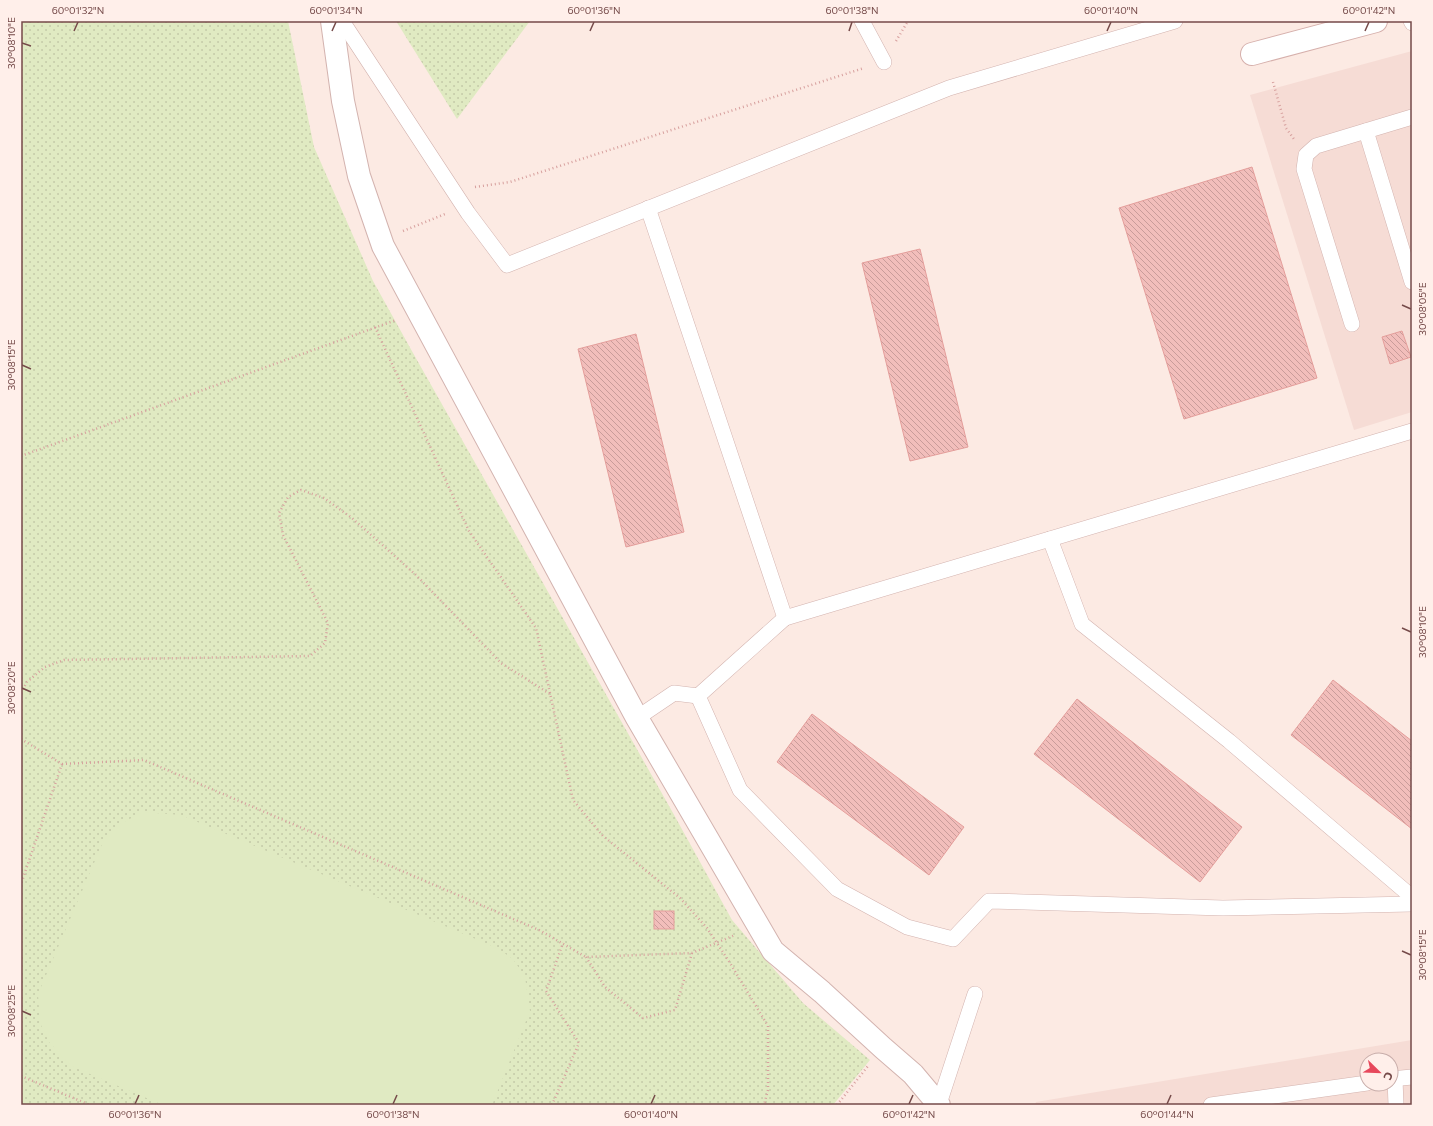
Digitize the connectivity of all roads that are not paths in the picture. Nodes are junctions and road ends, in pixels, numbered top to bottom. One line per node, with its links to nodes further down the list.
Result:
1 (332, 21): 17 (street)
2 (342, 21): 10 (lane)
3 (862, 21): 7 (lane)
4 (1175, 21): 10 (lane)
5 (1376, 21): 6 (street)
6 (1252, 54)
7 (884, 62)
8 (1412, 117): 9 (lane)
9 (1366, 131): 11 (lane); 12 (lane)
10 (648, 208): 15 (lane)
11 (1412, 282)
12 (1352, 324)
13 (1412, 431): 14 (lane)
14 (1050, 539): 15 (lane); 18 (lane)
15 (785, 618): 16 (lane)
16 (698, 696): 17 (lane); 19 (lane)
17 (637, 718): 25 (street)
18 (1412, 897)
19 (1412, 904)
20 (975, 994): 25 (lane)
21 (1412, 1077): 22 (lane)
22 (1399, 1078)
23 (1359, 1084): 26 (lane)
24 (1394, 1092): 27 (lane)
25 (939, 1104)
26 (1211, 1105)
27 (1396, 1105)

